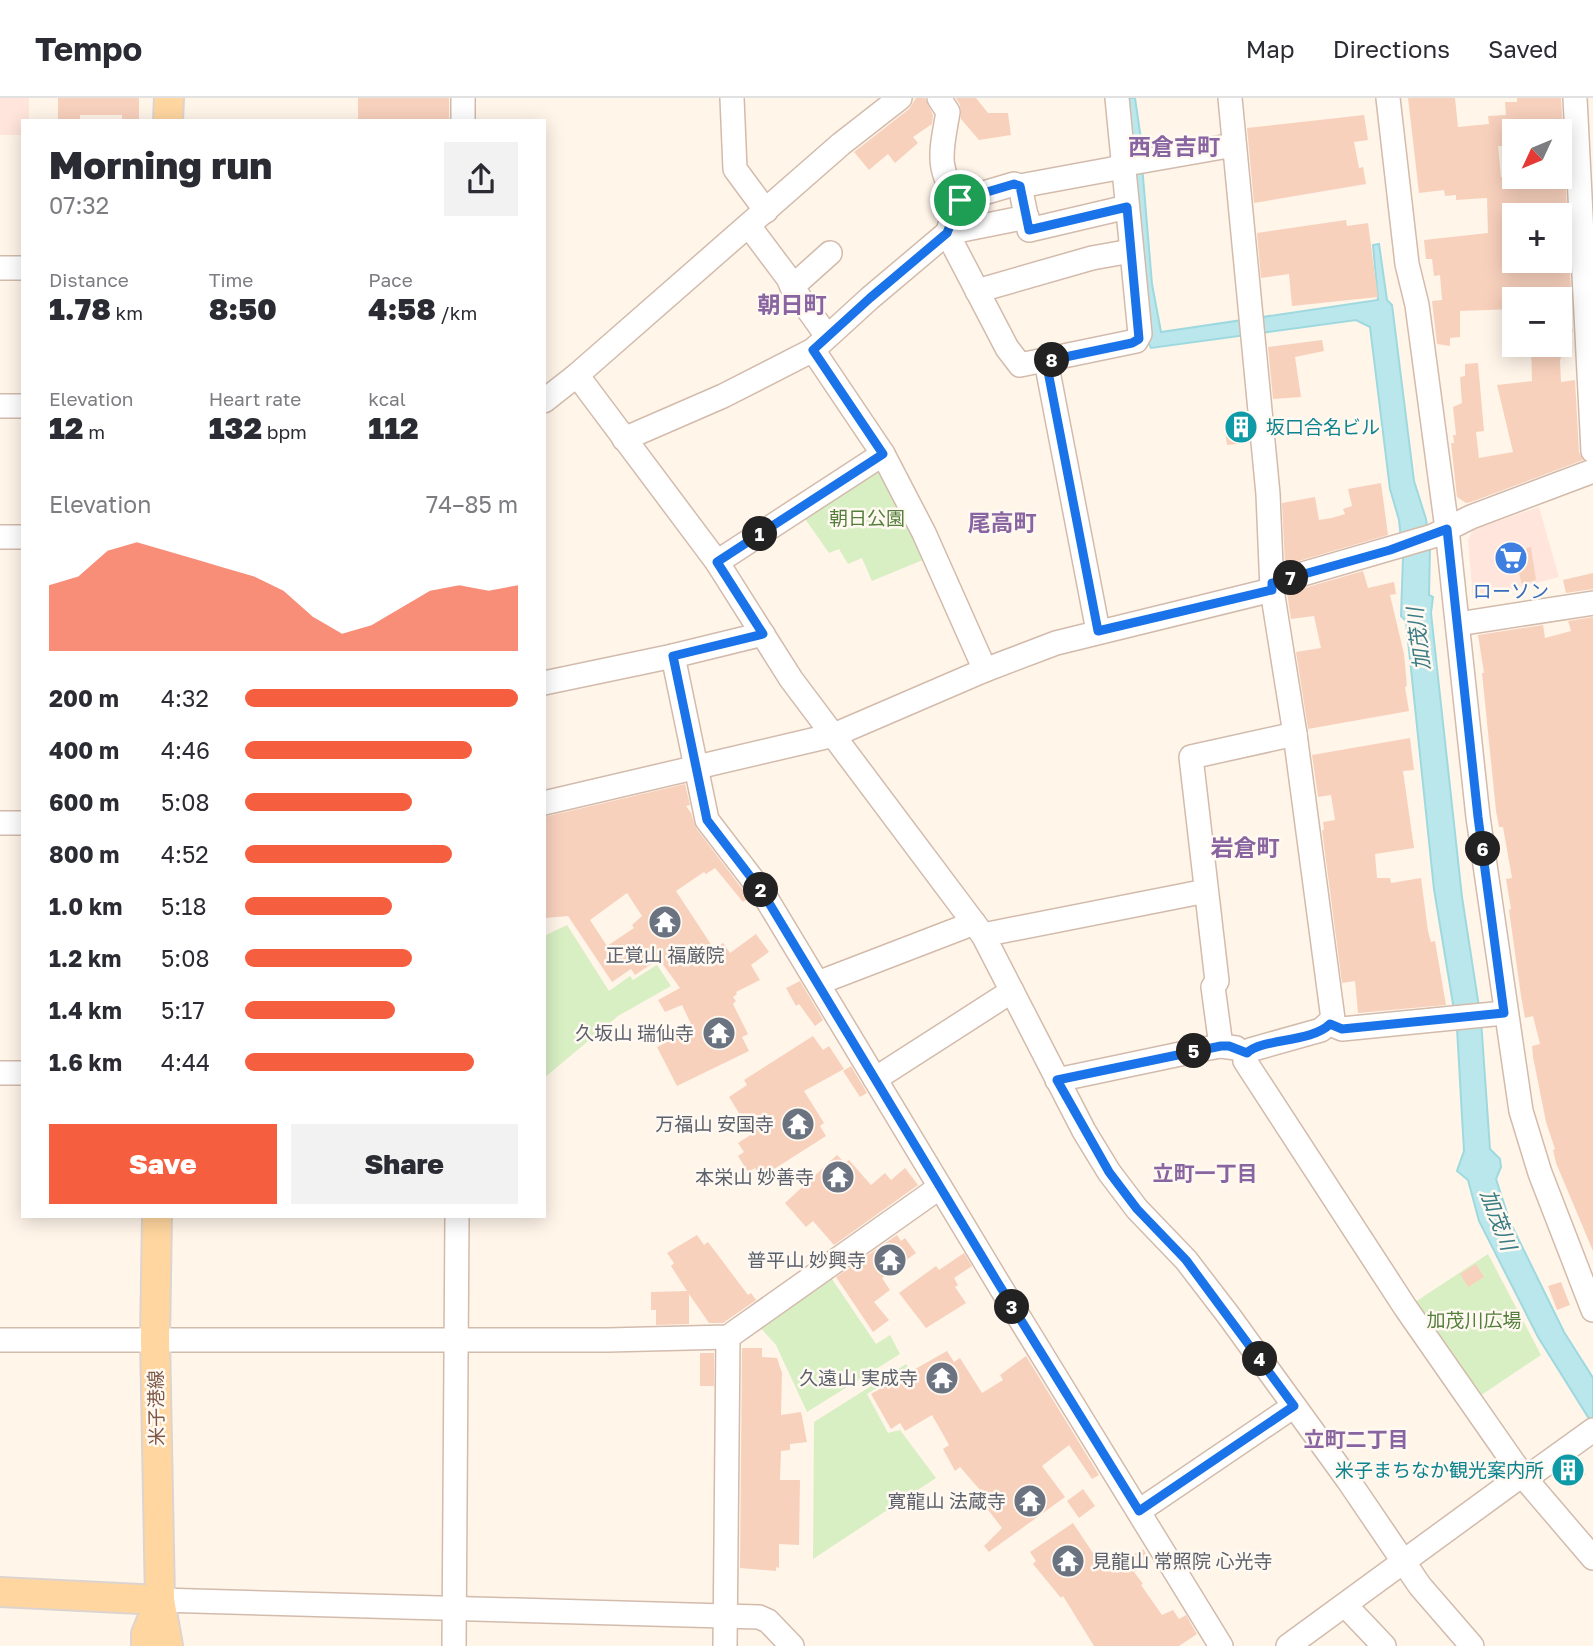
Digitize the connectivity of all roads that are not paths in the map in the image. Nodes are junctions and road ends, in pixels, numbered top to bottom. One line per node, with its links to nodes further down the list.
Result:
1 (169, 98): 10 (main road)
2 (463, 98): 11 (street)
3 (732, 98): 19 (street)
4 (900, 98): 19 (street)
5 (939, 98): 16 (street)
6 (1117, 98): 14 (street)
7 (1230, 98): 13 (street)
8 (1388, 98): 37 (street)
9 (1575, 98): 12 (street)
10 (169, 119)
11 (463, 119)
12 (1585, 144): 34 (street)
13 (1234, 145): 14 (street); 41 (street)
14 (1132, 163): 15 (street); 17 (street)
15 (1020, 186): 16 (street); 18 (street)
16 (960, 200): 20 (street)
17 (1127, 207): 18 (street); 21 (street)
18 (1027, 217): 20 (street)
19 (757, 219): 25 (street); 29 (street)
20 (947, 233): 26 (street); 27 (street)
21 (1131, 251): 26 (street); 28 (street)
22 (830, 253): 25 (street)
23 (0, 268): 24 (street)
24 (21, 268)
25 (792, 287): 27 (street)
26 (977, 291): 28 (street)
27 (820, 343): 33 (street); 35 (street)
28 (1046, 361): 44 (street)
29 (578, 375): 30 (street); 33 (street)
30 (546, 399)
31 (21, 406): 32 (street)
32 (0, 407)
33 (624, 439): 40 (street)
34 (1593, 451)
35 (883, 454): 40 (street); 47 (street)
36 (1593, 471): 37 (street)
37 (1438, 533): 41 (street); 43 (street)
38 (0, 537): 39 (street)
39 (21, 537)
40 (717, 562): 45 (street)
41 (1272, 586): 44 (street); 49 (street)
42 (1593, 603): 43 (street)
43 (1458, 624): 59 (street)
44 (1098, 631): 47 (street)
45 (763, 634): 46 (street); 50 (street)
46 (673, 656): 48 (street); 51 (street)
47 (985, 670): 50 (street)
48 (546, 683)
49 (1295, 734): 55 (street); 60 (street)
50 (834, 735): 51 (street); 56 (street)
51 (695, 766): 52 (street); 57 (street)
52 (546, 803)
53 (0, 823): 54 (street)
54 (21, 823)
55 (1206, 891): 56 (street); 61 (street)
56 (979, 929): 57 (street); 58 (street)
57 (818, 983): 65 (street)
58 (1012, 991): 65 (street); 66 (street)
59 (1496, 1014): 60 (street); 70 (street)
60 (1330, 1024): 62 (street)
61 (1221, 1046): 62 (street); 66 (street)
62 (1247, 1053): 77 (street)
63 (0, 1073): 64 (street)
64 (21, 1073)
65 (875, 1079): 67 (street)
66 (1057, 1080): 75 (street)
67 (940, 1187): 71 (street); 78 (street)
68 (157, 1218): 72 (main road, 米子港線)
69 (457, 1218): 73 (street)
70 (1593, 1310)
71 (728, 1337): 73 (street); 85 (street)
72 (155, 1339): 73 (street); 74 (street); 82 (main road, 米子港線)
73 (457, 1339): 84 (street)
74 (0, 1340)
75 (1294, 1406): 78 (street); 80 (street)
76 (1592, 1431): 77 (street)
77 (1523, 1477): 79 (street); 80 (street)
78 (1139, 1511): 91 (street)
79 (1593, 1558)
80 (1403, 1561): 83 (street); 94 (street)
81 (0, 1592): 82 (main road)
82 (160, 1600): 84 (street); 86 (main road, 米子港線); 87 (main road, 米子港線)
83 (1346, 1605): 92 (street); 93 (street)
84 (454, 1607): 85 (street); 88 (street)
85 (725, 1617): 89 (street); 90 (street)
86 (146, 1646)
87 (168, 1646)
88 (454, 1646)
89 (725, 1646)
90 (792, 1646)
91 (1221, 1646)
92 (1288, 1646)
93 (1384, 1646)
94 (1472, 1646)

